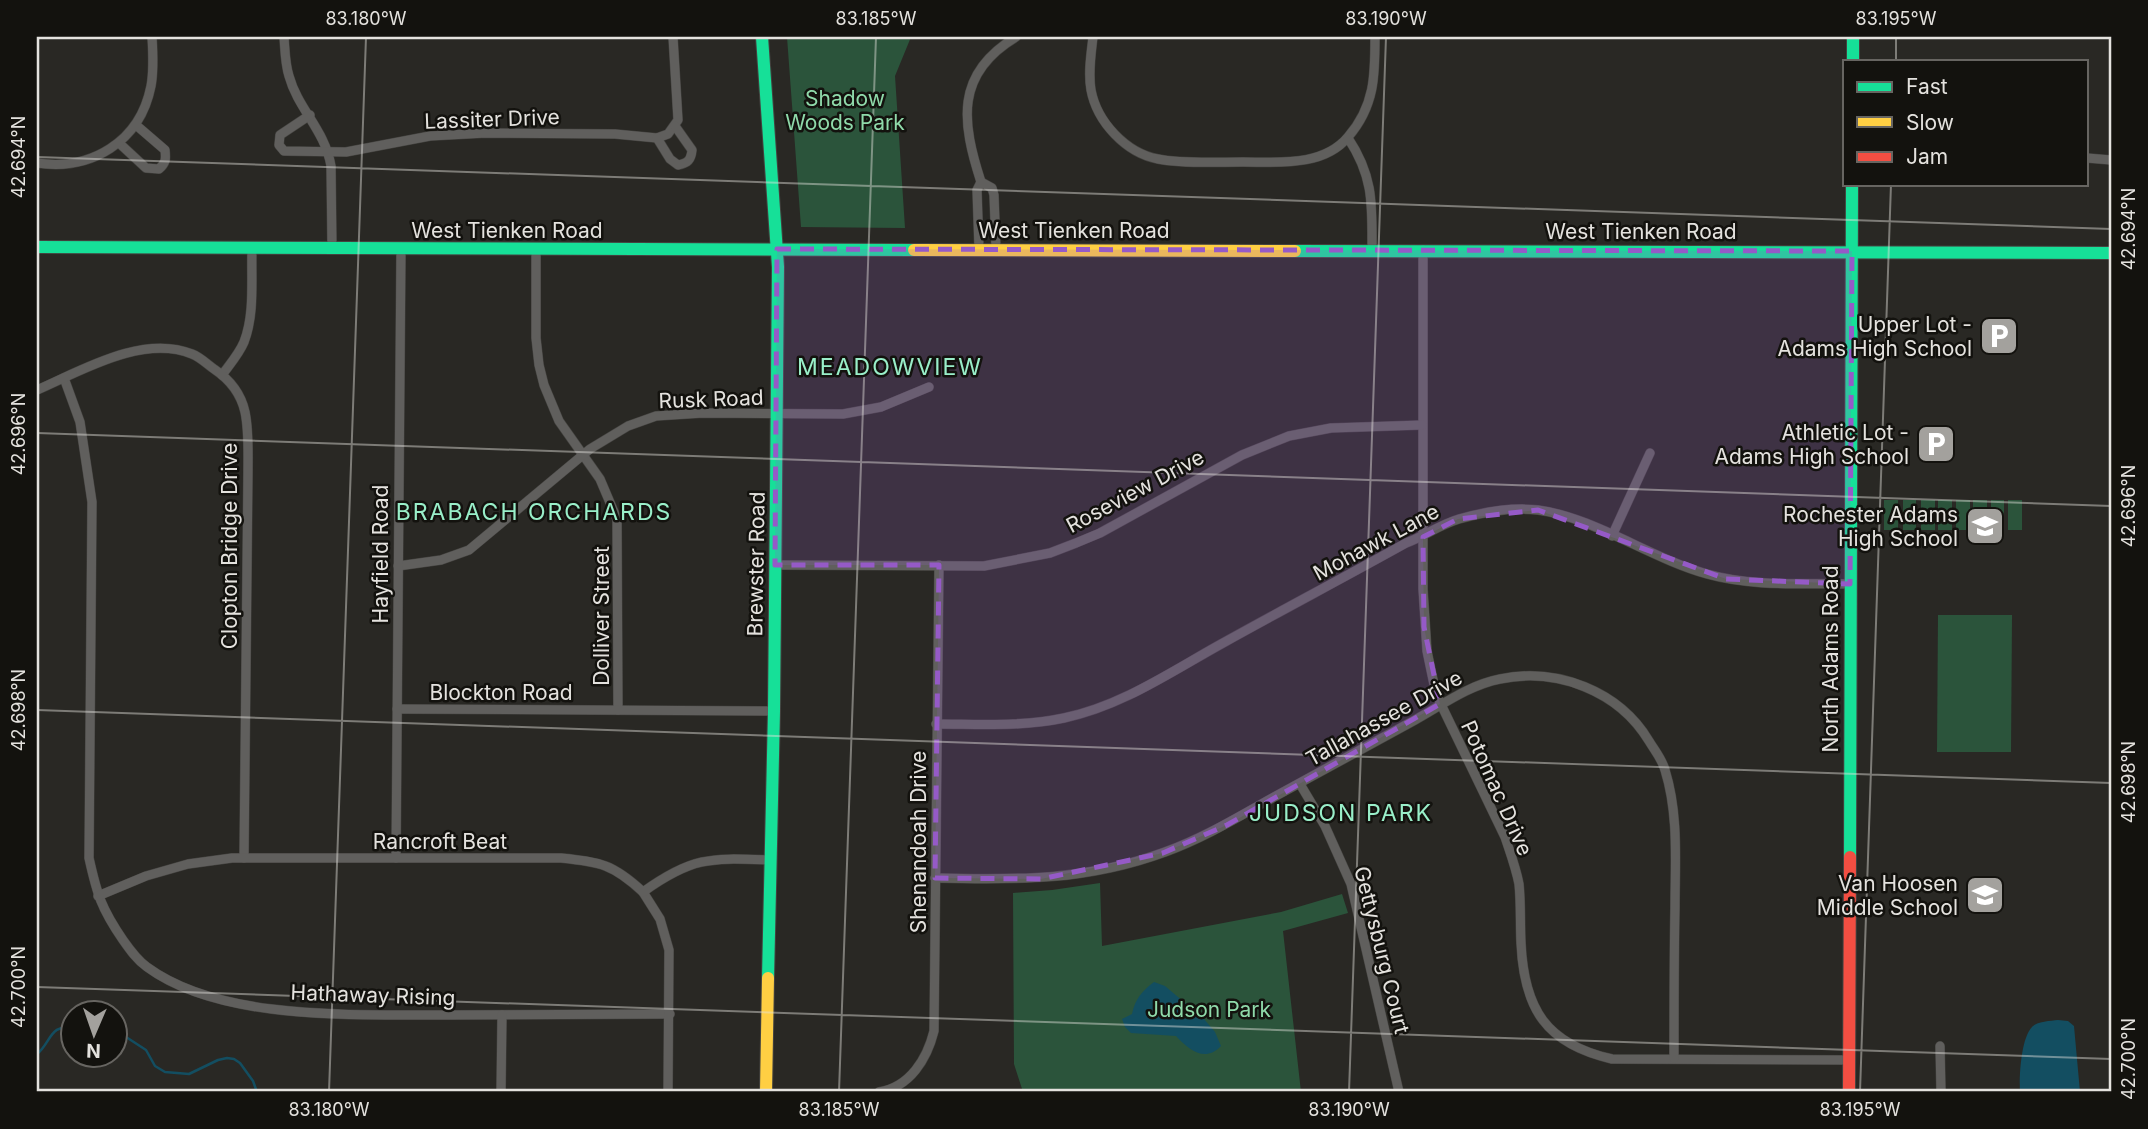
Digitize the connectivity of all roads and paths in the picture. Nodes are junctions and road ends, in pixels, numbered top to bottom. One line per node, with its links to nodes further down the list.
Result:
1 (152, 37): 11 (street)
2 (284, 37): 10 (street)
3 (673, 37): 12 (street)
4 (762, 37): 27 (street, Brewster Road)
5 (1016, 37): 20 (street)
6 (1093, 37): 14 (street)
7 (1375, 37): 14 (street)
8 (1853, 37): 9 (street)
9 (1853, 60)
10 (310, 115): 16 (street); 16 (street, Lassiter Drive)
11 (136, 125): 15 (street); 15 (street)
12 (675, 126): 13 (street); 13 (street)
13 (657, 138): 16 (street, Lassiter Drive)
14 (1348, 138): 30 (street)
15 (119, 143): 19 (street)
16 (329, 153): 24 (street)
17 (2088, 158): 18 (street)
18 (2111, 160)
19 (37, 163)
20 (981, 183): 28 (street); 29 (street)
21 (1852, 186): 32 (street, North Adams Road)
22 (37, 247): 23 (street, West Tienken Road)
23 (251, 249): 24 (street, West Tienken Road); 34 (street)
24 (332, 249): 25 (street, West Tienken Road)
25 (401, 249): 26 (street, West Tienken Road); 46 (street, Hayfield Road)
26 (537, 249): 27 (street, West Tienken Road); 41 (street, Dolliver Street)
27 (777, 249): 28 (street, West Tienken Road); 38 (street, Brewster Road)
28 (979, 249): 29 (street, West Tienken Road)
29 (996, 249): 30 (street, West Tienken Road)
30 (1372, 250): 31 (street, West Tienken Road)
31 (1423, 250): 32 (street, West Tienken Road); 39 (street, Potomac Drive)
32 (1852, 251): 33 (street, West Tienken Road); 47 (street, North Adams Road)
33 (2111, 253)
34 (222, 375): 35 (street); 54 (street, Clopton Bridge Drive)
35 (64, 378): 37 (street); 59 (street, Hathaway Rising)
36 (929, 387): 38 (street, Rusk Road)
37 (37, 390)
38 (777, 415): 41 (street, Rusk Road); 44 (street, Brewster Road)
39 (1422, 425): 43 (street, Potomac Drive); 45 (street, Roseview Drive)
40 (1650, 453): 42 (street)
41 (584, 454): 46 (street, Rusk Road); 50 (street, Dolliver Street)
42 (1612, 536): 43 (street, Mohawk Lane); 47 (street, Mohawk Lane)
43 (1423, 537): 48 (street, Potomac Drive); 52 (street, Mohawk Lane)
44 (775, 565): 45 (street, Roseview Drive); 51 (street, Brewster Road)
45 (939, 565): 52 (street, Shenandoah Drive)
46 (398, 566): 49 (street, Hayfield Road)
47 (1850, 584): 64 (street, North Adams Road)
48 (1440, 704): 53 (street, Tallahassee Drive); 63 (street, Potomac Drive); 63 (street, Tallahassee Drive)
49 (397, 709): 50 (street, Blockton Road); 55 (street, Hayfield Road)
50 (618, 710): 51 (street, Blockton Road)
51 (774, 711): 56 (street, Brewster Road)
52 (936, 724): 57 (street, Shenandoah Drive)
53 (1300, 783): 57 (street, Tallahassee Drive); 69 (street, Gettysburg Court)
54 (244, 858): 55 (street, Rancroft Beat); 59 (street, Rancroft Beat)
55 (396, 859): 58 (street, Rancroft Beat)
56 (770, 860): 58 (street); 67 (street, Brewster Road)
57 (934, 878): 68 (street, Shenandoah Drive)
58 (643, 892): 60 (street, Rancroft Beat)
59 (98, 895): 61 (street, Hathaway Rising)
60 (670, 1014): 61 (street, Hathaway Rising); 66 (street, Rancroft Beat)
61 (502, 1015): 65 (street)
62 (1940, 1046): 71 (street)
63 (1674, 1058): 64 (street, Potomac Drive)
64 (1849, 1060): 70 (street, North Adams Road)
65 (501, 1092)
66 (668, 1092)
67 (766, 1092)
68 (879, 1092)
69 (1399, 1092)
70 (1849, 1092)
71 (1941, 1092)

